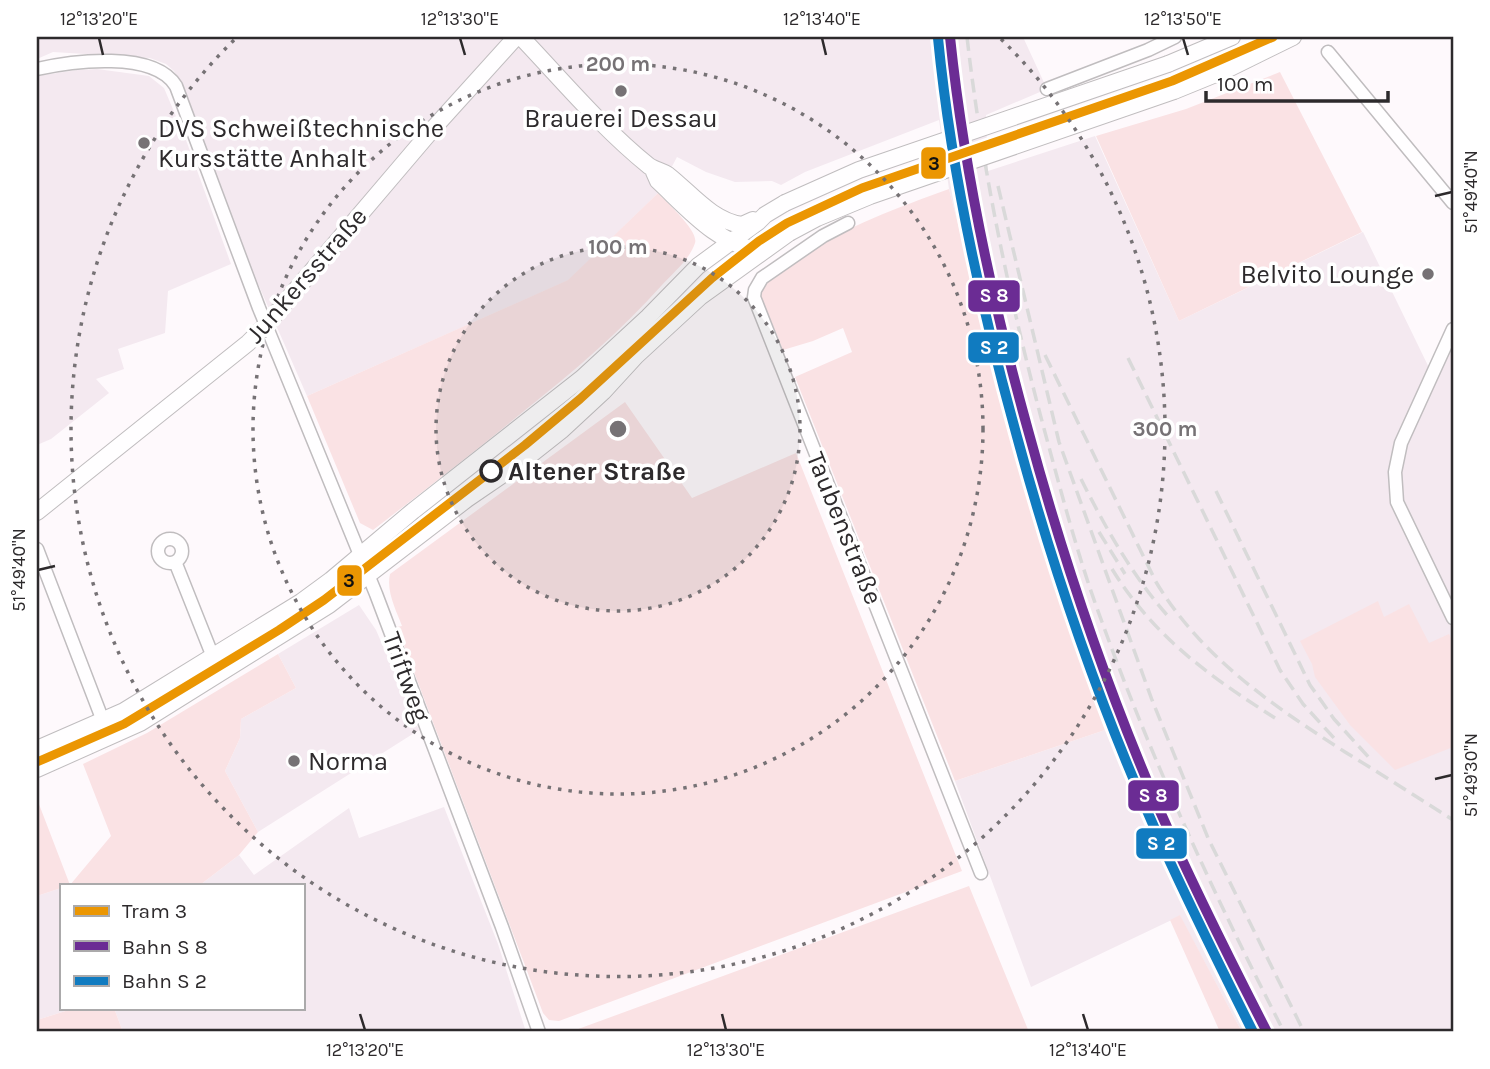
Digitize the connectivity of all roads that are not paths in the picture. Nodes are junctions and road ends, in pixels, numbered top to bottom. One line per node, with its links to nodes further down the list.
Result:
1 (518, 37): 8 (main road); 14 (main road, Junkersstraße)
2 (1175, 37): 7 (street)
3 (1232, 37): 10 (main road, bridge)
4 (1293, 37): 13 (main road, bridge)
5 (1328, 52): 9 (street)
6 (37, 69): 14 (street, Triftweg)
7 (1047, 89)
8 (653, 169): 10 (main road); 12 (main road)
9 (1453, 203)
10 (765, 215): 12 (main road)
11 (848, 223): 26 (street, Taubenstraße)
12 (730, 242): 13 (main road); 18 (main road)
13 (761, 251): 20 (main road)
14 (266, 325): 16 (main road, Junkersstraße); 18 (street, Triftweg)
15 (1453, 329): 21 (street)
16 (37, 512)
17 (37, 549): 23 (street)
18 (361, 556): 20 (street, Triftweg); 22 (main road)
19 (176, 564): 22 (street)
20 (369, 575): 25 (main road); 27 (street, Triftweg)
21 (1453, 618)
22 (213, 657): 23 (main road)
23 (103, 722): 24 (main road)
24 (37, 749)
25 (37, 769)
26 (981, 873)
27 (540, 1032)

